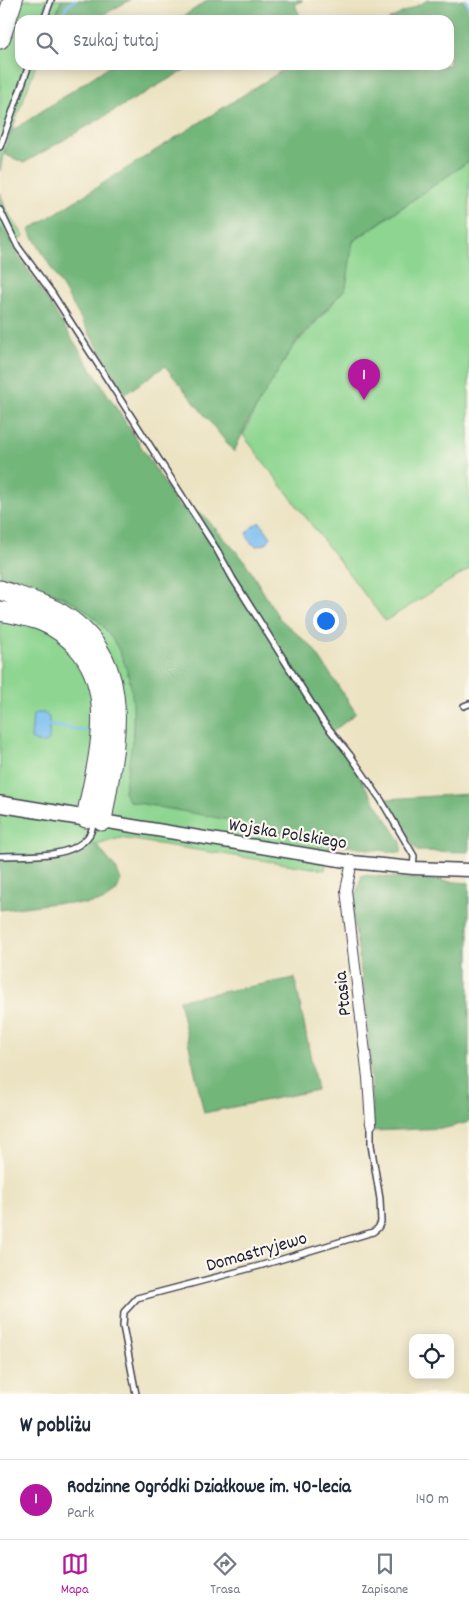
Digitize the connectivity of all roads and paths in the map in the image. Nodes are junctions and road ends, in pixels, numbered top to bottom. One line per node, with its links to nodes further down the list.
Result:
1 (13, 0): 4 (highway)
2 (51, 0): 3 (lane)
3 (46, 15)
4 (0, 39)
5 (27, 70): 6 (lane)
6 (0, 147)
7 (0, 210): 14 (lane)
8 (0, 590): 11 (highway)
9 (0, 611): 11 (highway)
10 (0, 804): 11 (main road)
11 (94, 819): 12 (lane); 13 (street, Wojska Polskiego)
12 (0, 856)
13 (352, 862): 14 (street, Wojska Polskiego); 16 (street, Ptasia)
14 (413, 868): 15 (street, Wojska Polskiego)
15 (469, 870)
16 (371, 1124): 17 (lane, Domastryjewo)
17 (136, 1394)

